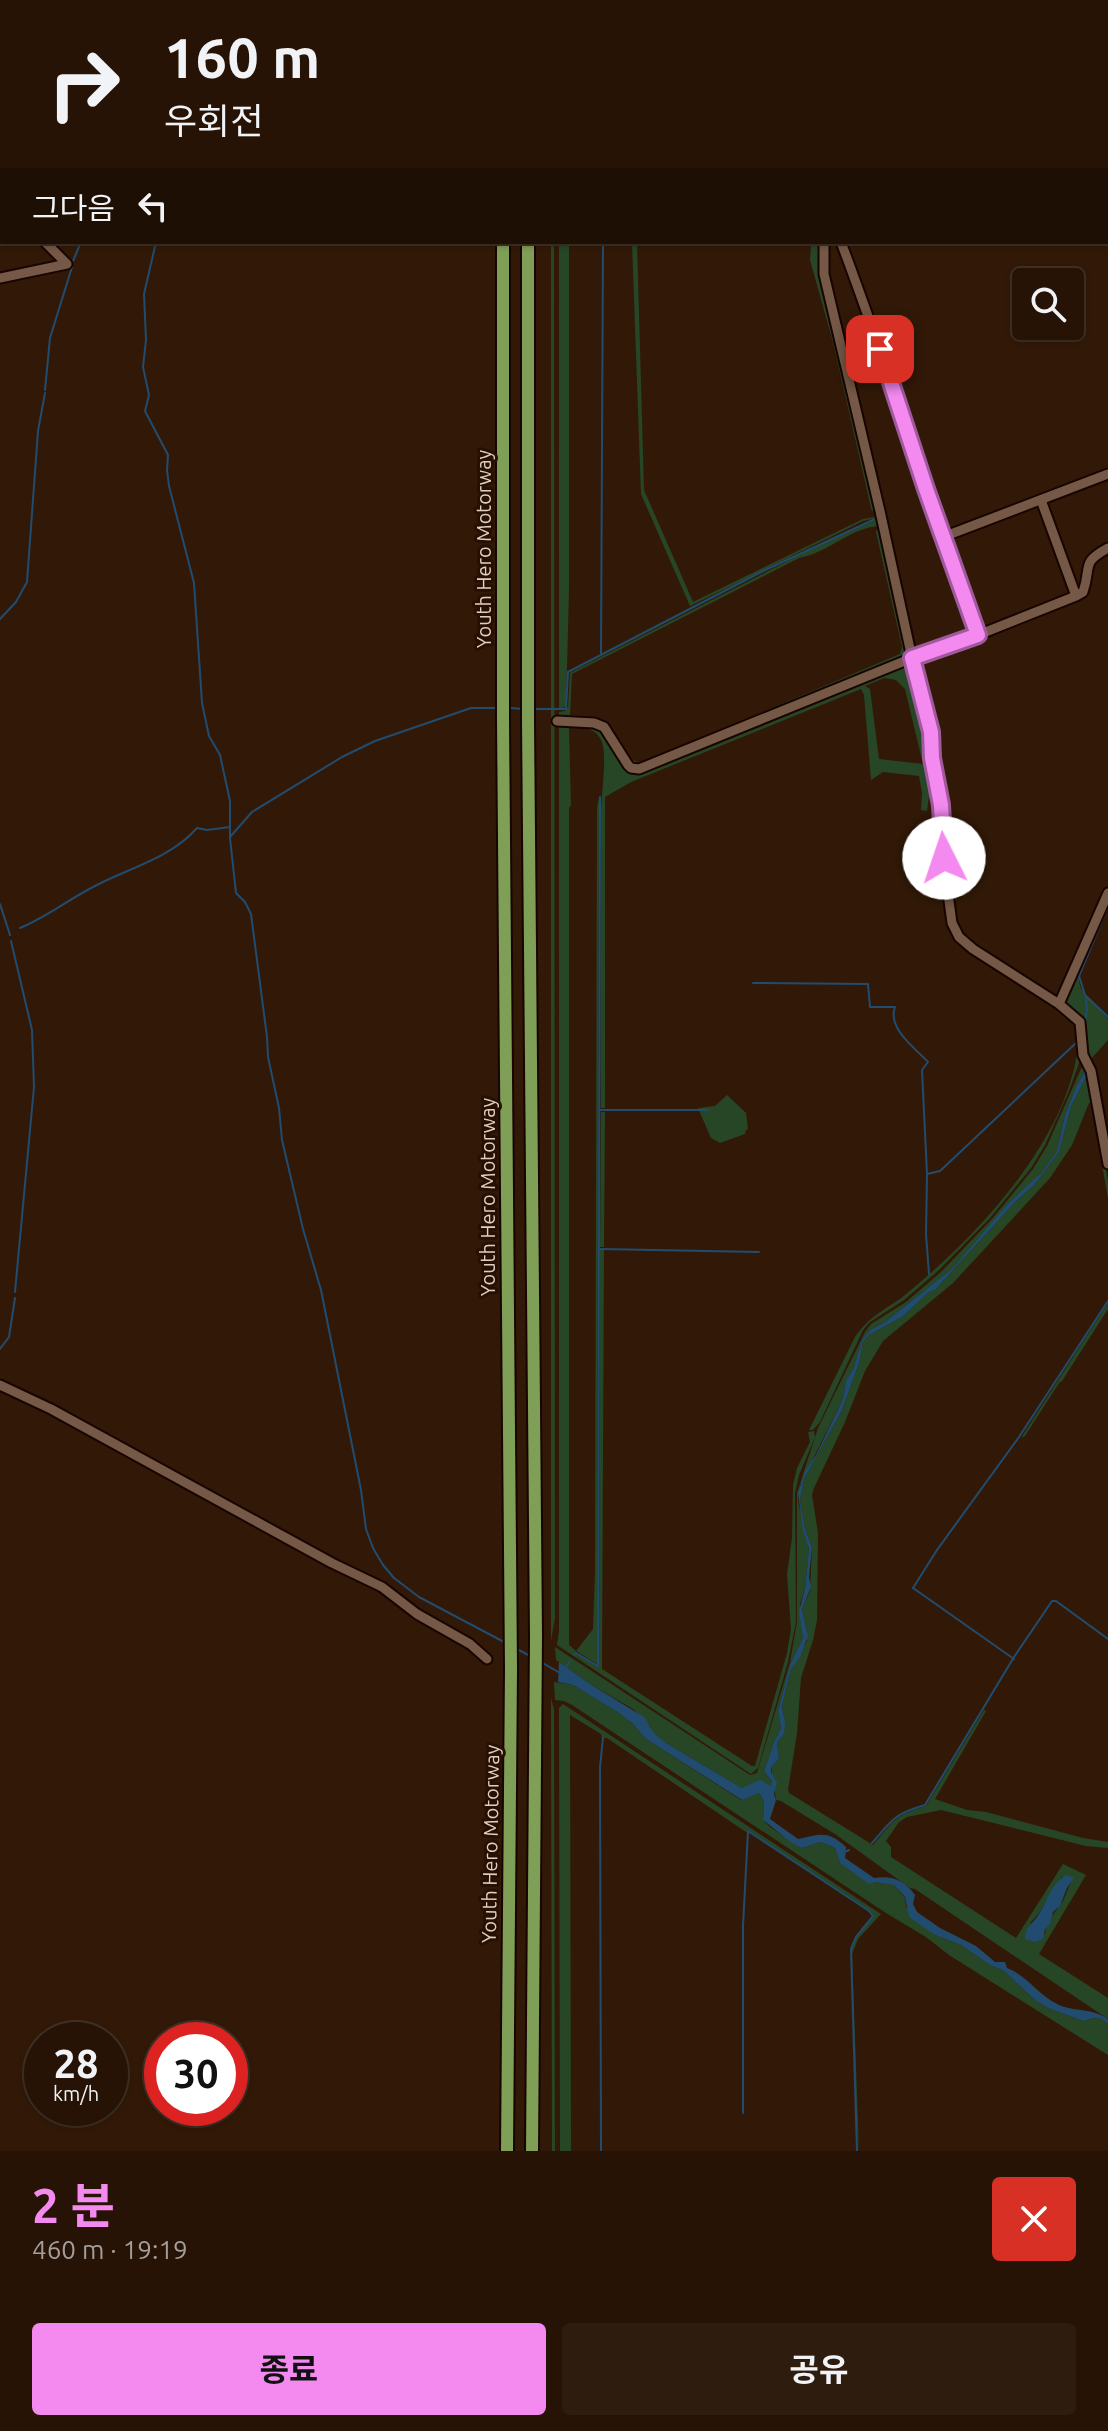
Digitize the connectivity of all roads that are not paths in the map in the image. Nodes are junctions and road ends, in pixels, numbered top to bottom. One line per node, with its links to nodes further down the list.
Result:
1 (47, 244): 6 (street)
2 (503, 244): 20 (highway, Youth Hero Motorway)
3 (528, 244): 21 (highway)
4 (824, 244): 13 (street)
5 (842, 244): 9 (street)
6 (0, 278)
7 (1108, 474): 8 (street)
8 (1041, 500): 9 (street); 11 (street)
9 (943, 537): 12 (street)
10 (1108, 548): 11 (street)
11 (1076, 596): 12 (street)
12 (978, 635): 13 (street)
13 (912, 658): 14 (street); 16 (street)
14 (557, 721)
15 (1108, 893): 16 (street)
16 (1059, 1004): 17 (street)
17 (1108, 1164)
18 (0, 1385): 19 (street)
19 (487, 1659)
20 (507, 2151)
21 (532, 2151)

